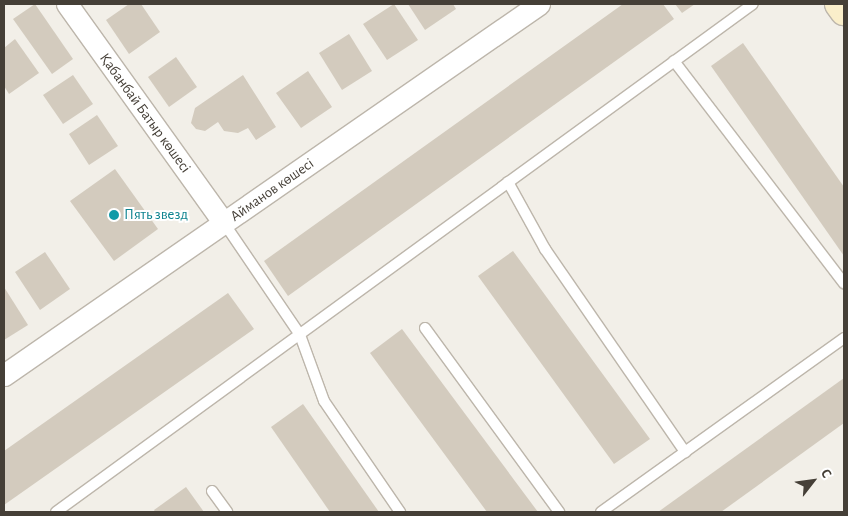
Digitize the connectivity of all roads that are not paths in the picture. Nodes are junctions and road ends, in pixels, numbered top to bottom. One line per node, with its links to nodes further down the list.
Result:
1 (67, 4): 8 (street, Қабанбай Батыр көшесі)
2 (539, 4): 8 (street, Айманов көшесі)
3 (753, 4): 6 (lane)
4 (839, 4): 5 (street)
5 (844, 11)
6 (674, 61): 7 (lane); 9 (lane)
7 (508, 182): 11 (lane); 14 (lane)
8 (224, 223): 11 (lane); 13 (street, Айманов көшесі)
9 (844, 284)
10 (425, 328): 19 (lane)
11 (300, 334): 16 (lane); 18 (lane)
12 (844, 338): 14 (lane)
13 (5, 371)
14 (685, 452): 20 (lane)
15 (212, 492): 17 (lane)
16 (56, 512)
17 (227, 512)
18 (400, 512)
19 (559, 512)
20 (601, 512)

